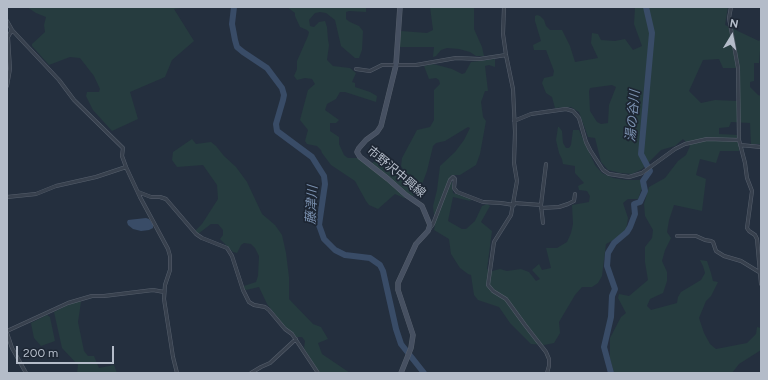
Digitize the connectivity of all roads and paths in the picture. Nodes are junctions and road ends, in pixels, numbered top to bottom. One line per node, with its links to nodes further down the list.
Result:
1 (400, 7): 8 (main road, 市野沢中興線)
2 (504, 7): 7 (street)
3 (731, 7): 12 (street)
4 (7, 21): 5 (street)
5 (12, 30): 6 (street); 16 (street)
6 (8, 37): 10 (street)
7 (506, 56): 8 (street); 11 (street)
8 (396, 65): 9 (street); 23 (main road, 市野沢中興線)
9 (356, 69)
10 (7, 86)
11 (514, 121): 12 (street); 20 (street)
12 (739, 140): 13 (street)
13 (740, 145): 14 (street); 25 (street)
14 (761, 147)
15 (546, 164): 21 (street)
16 (126, 167): 17 (street); 19 (street)
17 (138, 192): 27 (street); 29 (street)
18 (575, 194): 21 (street)
19 (7, 197)
20 (514, 204): 21 (street); 23 (street); 35 (street)
21 (541, 206): 22 (street)
22 (543, 223)
23 (430, 228): 34 (main road)
24 (677, 236): 25 (street)
25 (759, 272): 26 (street)
26 (761, 284)
27 (164, 292): 28 (street); 31 (street)
28 (7, 332): 30 (street)
29 (296, 339): 32 (street); 33 (street)
30 (26, 373)
31 (177, 373)
32 (252, 373)
33 (318, 373)
34 (402, 373)
35 (547, 373)

